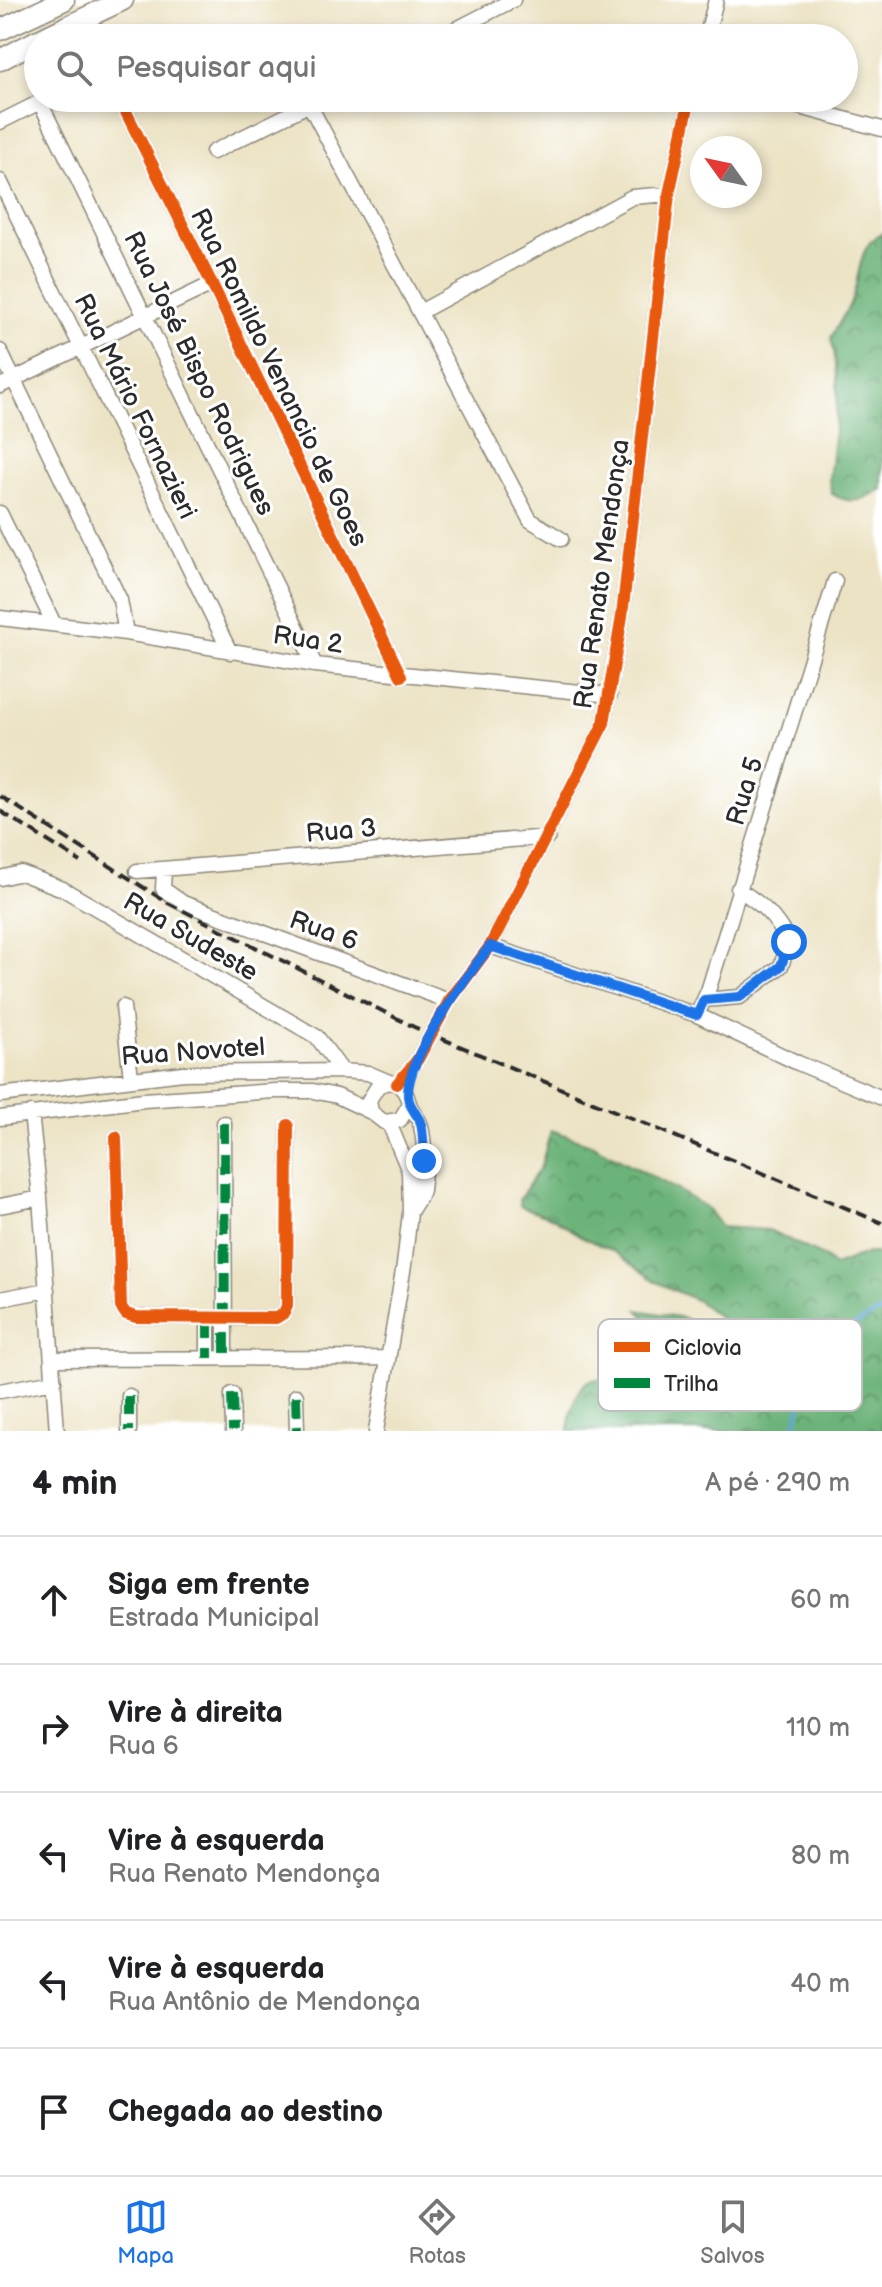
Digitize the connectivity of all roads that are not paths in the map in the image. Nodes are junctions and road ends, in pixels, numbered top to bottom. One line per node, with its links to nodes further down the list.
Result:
1 (64, 0): 8 (highway)
2 (123, 0): 5 (highway)
3 (513, 0): 6 (street)
4 (716, 0): 7 (street)
5 (72, 24)
6 (466, 24)
7 (710, 24)
8 (0, 30)
9 (24, 47): 10 (highway)
10 (0, 60)
11 (24, 110): 18 (street)
12 (50, 112): 25 (street, Rua José Bispo Rodrigues)
13 (126, 112): 23 (street, Rua Romildo Venancio de Goes)
14 (294, 112): 20 (street)
15 (321, 112): 24 (street)
16 (687, 112): 22 (street, Rua Renato Mendonça)
17 (818, 112): 19 (street)
18 (0, 122)
19 (882, 129)
20 (213, 152)
21 (0, 181): 26 (street, Rua Mário Fornazieri)
22 (669, 194): 24 (street); 38 (street, Rua Renato Mendonça)
23 (212, 284): 25 (street); 37 (street, Rua Romildo Venancio de Goes)
24 (420, 312): 30 (street)
25 (146, 316): 26 (street); 36 (street, Rua José Bispo Rodrigues)
26 (80, 347): 28 (street); 35 (street, Rua Mário Fornazieri)
27 (0, 351): 28 (street)
28 (7, 383): 34 (street)
29 (0, 513): 33 (street)
30 (561, 539)
31 (835, 581): 43 (street, Rua 5)
32 (0, 618): 33 (street, Rua 2)
33 (54, 624): 34 (street, Rua 2)
34 (126, 633): 35 (street, Rua 2)
35 (230, 652): 36 (street, Rua 2)
36 (315, 665): 37 (street, Rua 2)
37 (401, 676): 38 (street, Rua 2)
38 (610, 695): 39 (street, Rua Renato Mendonça)
39 (548, 837): 40 (street, Rua 3); 44 (street, Rua Renato Mendonça)
40 (164, 869): 41 (street, Rua 3); 46 (street, Rua 6)
41 (137, 871)
42 (0, 878): 49 (street, Rua Sudeste)
43 (738, 889): 45 (street, Rua 5); 45 (street)
44 (490, 946): 46 (street, Rua Renato Mendonça); 48 (street)
45 (704, 1000): 48 (street, Rua 5)
46 (449, 1001): 53 (street, Rua Renato Mendonça)
47 (123, 1007): 50 (street)
48 (697, 1015): 54 (street)
49 (342, 1071): 50 (street, Rua Novotel); 53 (street, Rua Novotel)
50 (131, 1078): 51 (street, Rua Novotel)
51 (57, 1087): 52 (street, Rua Novotel); 56 (street)
52 (1, 1091): 56 (street)
53 (401, 1091): 55 (street); 59 (street); 64 (street)
54 (882, 1098)
55 (371, 1112): 56 (street, Rua Novotel); 59 (street)
56 (31, 1113): 57 (street, Rua Novotel); 62 (street)
57 (0, 1118)
58 (224, 1123): 68 (street)
59 (389, 1123): 64 (street)
60 (288, 1125): 68 (street)
61 (116, 1137): 67 (street)
62 (40, 1198): 63 (street); 65 (street)
63 (0, 1206)
64 (410, 1213): 71 (street)
65 (47, 1290): 66 (street); 72 (street)
66 (0, 1299)
67 (208, 1318): 68 (street); 69 (street)
68 (225, 1318): 70 (street)
69 (208, 1358): 70 (street); 72 (street)
70 (225, 1358): 71 (street)
71 (388, 1358): 82 (street)
72 (52, 1359): 73 (street)
73 (54, 1381): 74 (street); 78 (street)
74 (0, 1391)
75 (232, 1394): 80 (street)
76 (129, 1396): 79 (street)
77 (296, 1396): 81 (street)
78 (57, 1431)
79 (129, 1431)
80 (233, 1431)
81 (297, 1431)
82 (376, 1431)

